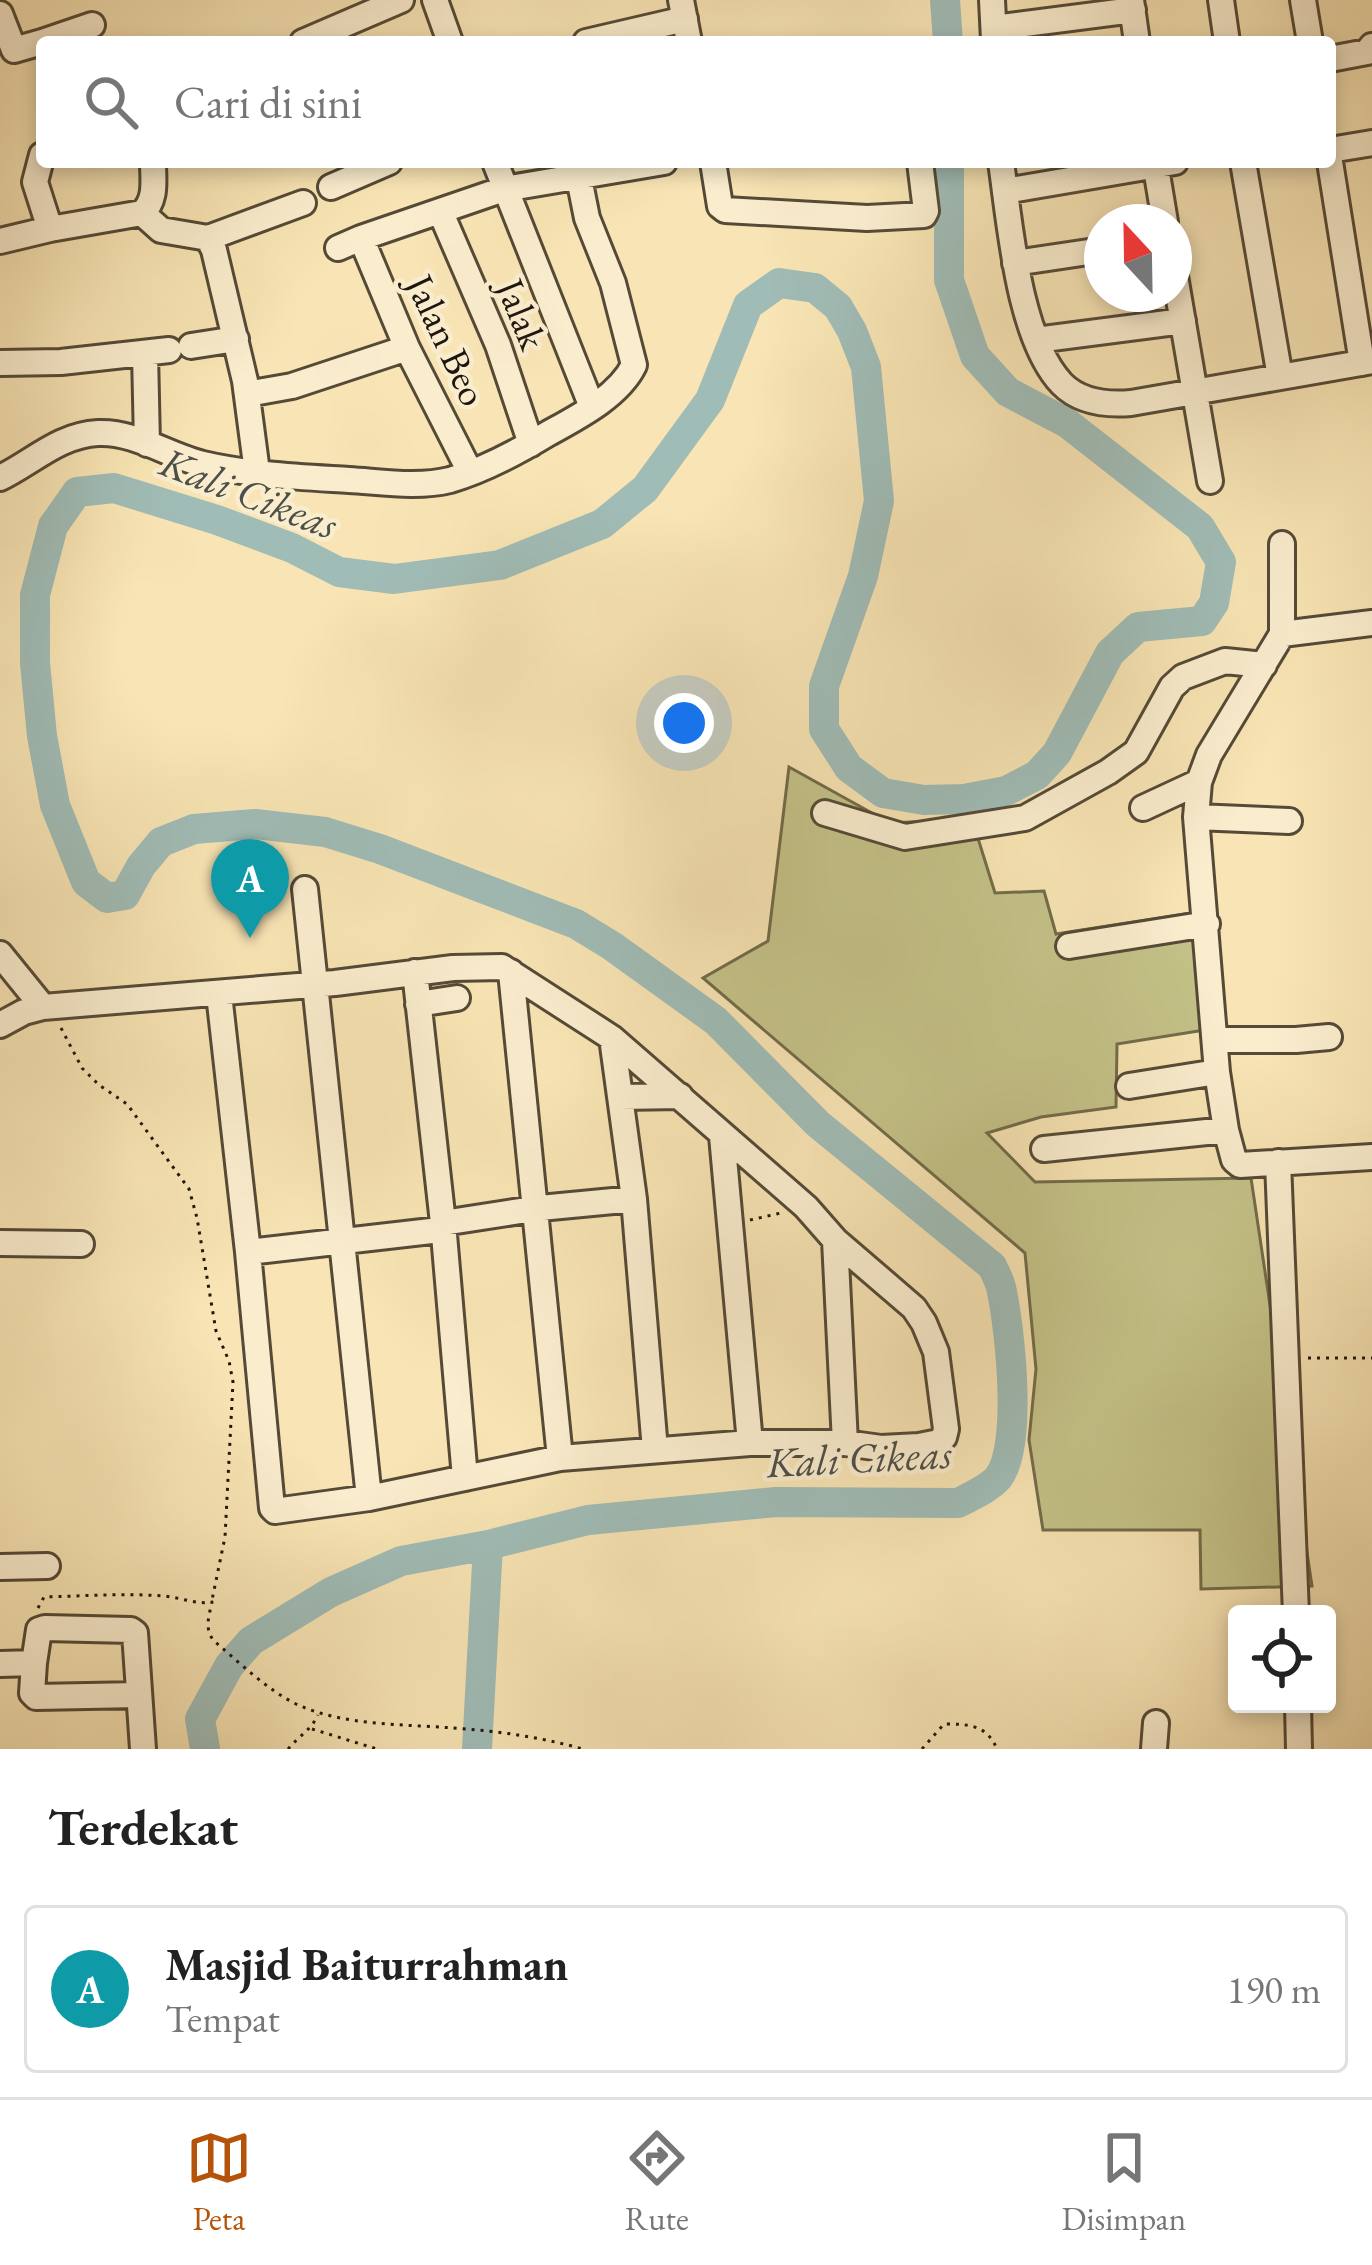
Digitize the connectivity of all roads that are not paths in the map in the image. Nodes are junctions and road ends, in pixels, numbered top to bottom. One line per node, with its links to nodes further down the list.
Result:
1 (401, 0): 12 (street)
2 (435, 0): 13 (street)
3 (992, 0): 10 (street)
4 (1221, 0): 16 (street)
5 (1303, 0): 17 (street)
6 (1132, 5): 10 (street); 15 (street)
7 (0, 14): 18 (street)
8 (685, 20): 14 (street)
9 (92, 25): 11 (street)
10 (994, 35)
11 (60, 36)
12 (316, 36)
13 (447, 36)
14 (613, 36)
15 (1136, 36)
16 (1225, 36)
17 (1309, 36)
18 (36, 44)
19 (1372, 46): 20 (street)
20 (1336, 58)
21 (1372, 143): 22 (street)
22 (1336, 149)
23 (39, 168): 43 (street)
24 (153, 168): 41 (street)
25 (376, 168): 36 (street)
26 (496, 168): 37 (street)
27 (632, 168): 35 (street)
28 (714, 168): 29 (street)
29 (921, 168)
30 (1002, 168): 38 (street)
31 (1133, 168): 38 (street)
32 (1161, 168): 40 (street)
33 (1244, 168): 56 (street)
34 (1331, 168): 54 (street)
35 (579, 178): 37 (street); 59 (street)
36 (331, 188)
37 (504, 189): 42 (street); 59 (street)
38 (1005, 191): 47 (street)
39 (303, 203): 44 (street)
40 (1164, 204)
41 (142, 213): 43 (street); 44 (street)
42 (441, 213): 52 (street, Jalan Beo); 61 (street, Jalak)
43 (50, 229): 45 (street)
44 (208, 238): 50 (street)
45 (0, 241)
46 (1084, 253): 47 (street)
47 (1015, 263): 51 (street)
48 (1181, 312): 49 (street)
49 (1183, 321): 51 (street); 57 (street)
50 (236, 339): 53 (street); 58 (street)
51 (1036, 340): 57 (street)
52 (407, 348): 58 (street); 63 (street, Jalan Beo)
53 (168, 350): 55 (street); 60 (street)
54 (1367, 362): 56 (street)
55 (0, 363)
56 (1280, 377): 57 (street)
57 (1196, 390): 65 (street)
58 (247, 394): 62 (street)
59 (592, 407): 61 (street)
60 (147, 444): 62 (street); 64 (street)
61 (530, 444): 63 (street)
62 (257, 472): 63 (street)
63 (470, 472)
64 (0, 478)
65 (1210, 482)
66 (1282, 544): 68 (street)
67 (1372, 623): 68 (street)
68 (1282, 634): 69 (street)
69 (1264, 665): 70 (street); 72 (street)
70 (1199, 782): 71 (street); 73 (street)
71 (1143, 808)
72 (825, 813)
73 (1196, 817): 74 (street); 76 (street)
74 (1288, 821)
75 (305, 889): 81 (street)
76 (1207, 924): 77 (street); 89 (street)
77 (1069, 946)
78 (0, 954): 85 (street)
79 (415, 972): 80 (street); 81 (street); 84 (street)
80 (512, 972): 88 (street); 100 (street)
81 (315, 985): 82 (street); 103 (street)
82 (218, 994): 85 (street); 106 (street)
83 (457, 998): 84 (street)
84 (418, 1004): 101 (street)
85 (44, 1007): 86 (street)
86 (0, 1024)
87 (1329, 1037): 89 (street)
88 (612, 1038): 92 (street); 93 (street)
89 (1216, 1040): 90 (street)
90 (1217, 1072): 91 (street); 94 (street)
91 (1129, 1086)
92 (680, 1096): 93 (street); 95 (street)
93 (621, 1097): 99 (street)
94 (1226, 1130): 96 (street); 98 (street)
95 (722, 1136): 102 (street); 107 (street)
96 (1044, 1148)
97 (1372, 1157): 98 (street)
98 (1278, 1162): 115 (street)
99 (634, 1199): 100 (street); 109 (street)
100 (536, 1209): 101 (street); 110 (street)
101 (443, 1223): 103 (street); 111 (street)
102 (836, 1240): 108 (street); 108 (street)
103 (343, 1241): 106 (street); 112 (street)
104 (0, 1243): 105 (street)
105 (81, 1244)
106 (248, 1252): 112 (street)
107 (750, 1443): 108 (street); 109 (street)
108 (845, 1443)
109 (655, 1450): 110 (street)
110 (560, 1457): 111 (street)
111 (465, 1478): 112 (street)
112 (369, 1498)
113 (46, 1565): 114 (street)
114 (0, 1567)
115 (1296, 1605)
116 (34, 1663): 117 (street); 118 (street); 118 (street)
117 (0, 1664)
118 (139, 1695): 121 (street)
119 (1298, 1713): 123 (street)
120 (1156, 1723): 122 (street)
121 (142, 1749)
122 (1154, 1749)
123 (1299, 1749)

